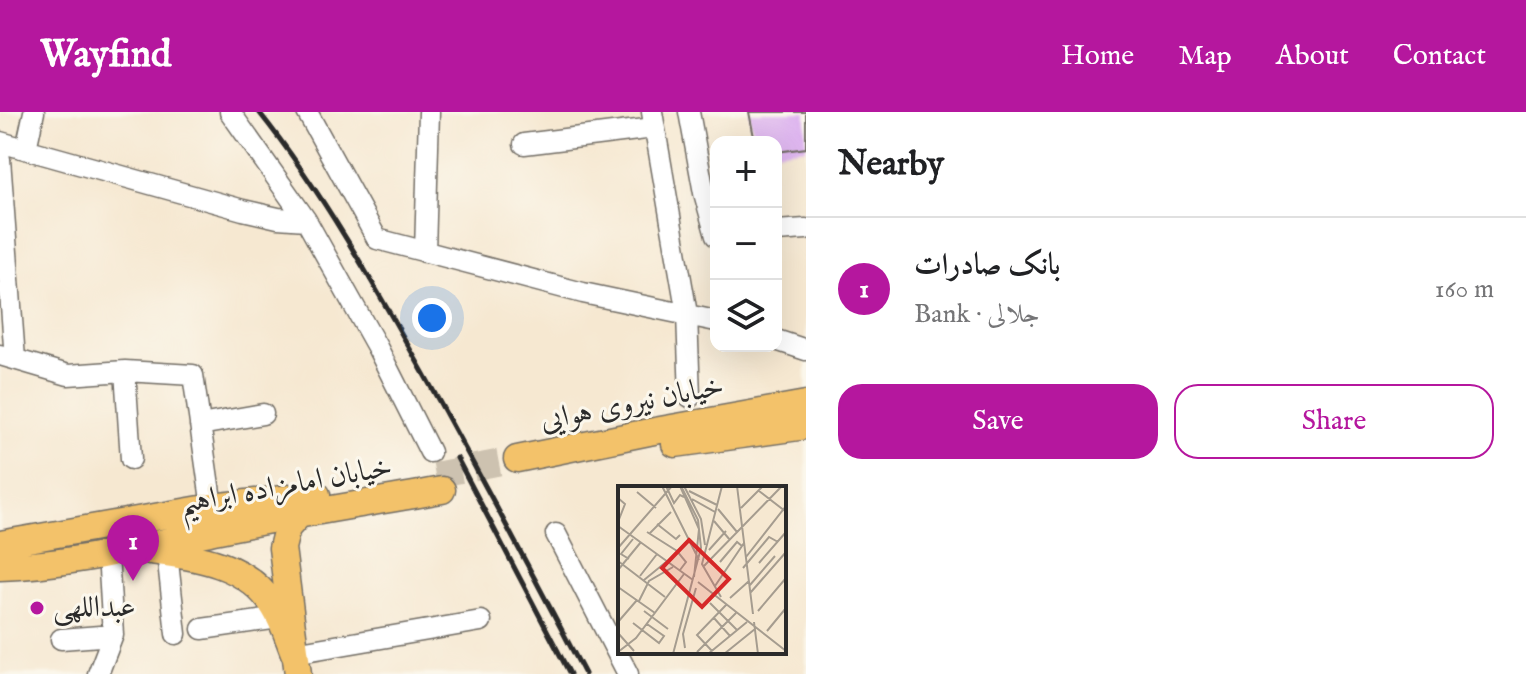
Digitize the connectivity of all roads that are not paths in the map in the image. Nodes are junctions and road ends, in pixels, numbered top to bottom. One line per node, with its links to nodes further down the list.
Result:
1 (34, 112): 9 (street)
2 (230, 112): 12 (street)
3 (307, 112): 15 (street)
4 (429, 112): 15 (street)
5 (689, 112): 11 (street)
6 (653, 120): 8 (street); 16 (street)
7 (0, 142): 9 (street)
8 (524, 144)
9 (26, 149): 12 (street)
10 (0, 159): 20 (street)
11 (710, 214)
12 (306, 220): 28 (street)
13 (806, 229): 14 (street)
14 (782, 231)
15 (425, 252): 16 (street)
16 (687, 314): 17 (street); 22 (street)
17 (710, 320)
18 (782, 342): 19 (street)
19 (806, 350)
20 (8, 357): 21 (street)
21 (125, 371): 25 (street); 27 (street)
22 (690, 397)
23 (806, 404): 26 (main road, خیابان نیروی هوایی)
24 (263, 414): 25 (street)
25 (200, 425): 29 (street)
26 (806, 426)
27 (131, 459)
28 (436, 472): 29 (main road, خیابان امامزاده ابراهیم); 30 (main road, خیابان امامزاده ابراهیم)
29 (212, 507): 31 (main road, خیابان امامزاده ابراهیم)
30 (298, 516): 34 (main road, خیابان امامزاده ابراهیم); 44 (main road)
31 (63, 531): 33 (main road, خیابان امامزاده ابراهیم); 36 (main road)
32 (556, 534): 46 (street)
33 (0, 544)
34 (119, 551): 35 (main road); 36 (main road, خیابان امامزاده ابراهیم); 42 (street)
35 (167, 553): 38 (main road); 41 (street)
36 (81, 559): 37 (main road, خیابان امامزاده ابراهیم)
37 (0, 567)
38 (279, 618): 40 (street); 44 (main road)
39 (481, 621): 44 (street)
40 (202, 629)
41 (176, 634)
42 (113, 635): 43 (street); 45 (street)
43 (61, 639)
44 (296, 663)
45 (98, 674)
46 (628, 674)

